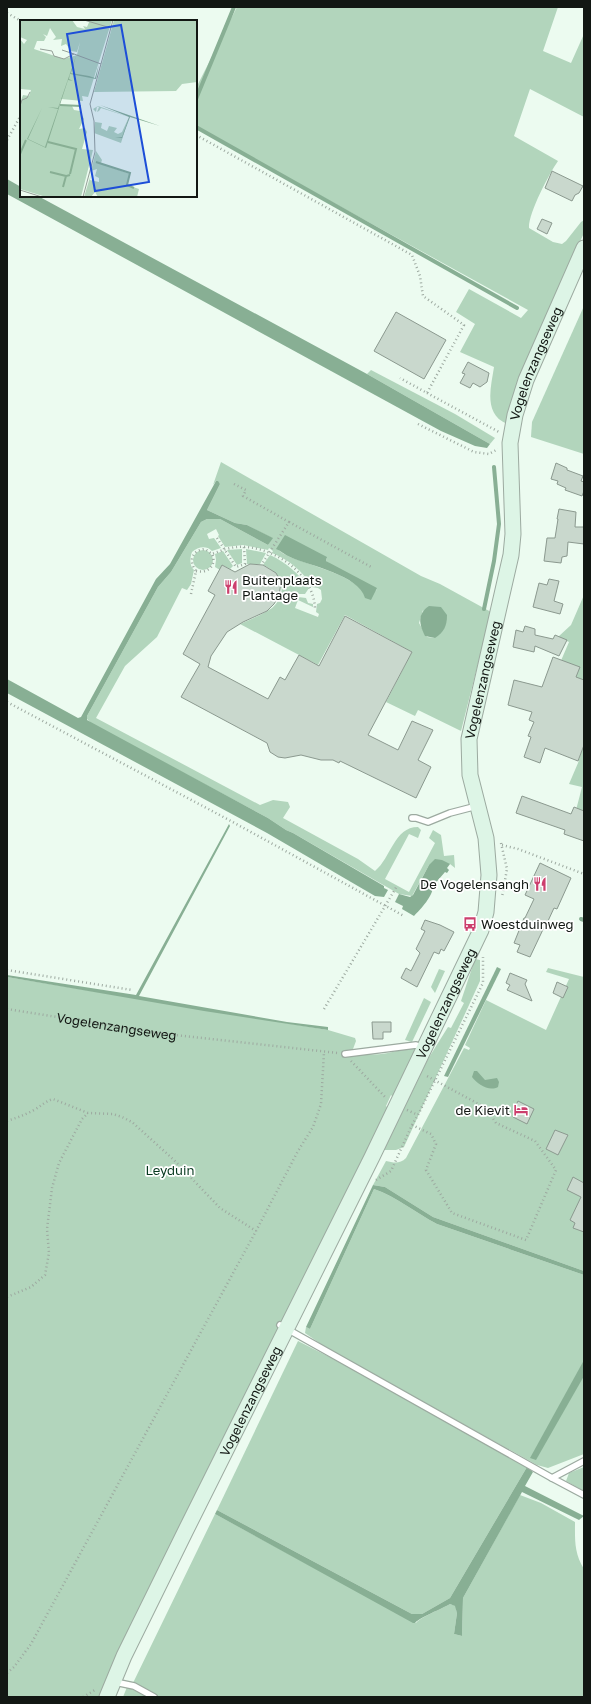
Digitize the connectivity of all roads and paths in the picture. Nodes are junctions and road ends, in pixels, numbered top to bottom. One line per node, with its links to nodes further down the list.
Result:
1 (7, 13): 2 (path)
2 (20, 20)
3 (20, 117): 5 (path)
4 (197, 136): 8 (path)
5 (7, 140)
6 (584, 248): 10 (main road, Vogelenzangseweg)
7 (400, 378): 8 (path)
8 (427, 393): 10 (path)
9 (418, 424): 10 (path)
10 (510, 441): 24 (main road, Vogelenzangseweg)
11 (234, 484): 12 (path)
12 (289, 522): 16 (path); 19 (path)
13 (217, 538): 15 (path)
14 (244, 548): 15 (path); 15 (path); 16 (path)
15 (224, 550): 17 (path)
16 (269, 552): 18 (path); 22 (path)
17 (212, 554): 20 (path); 20 (path)
18 (262, 564)
19 (373, 568)
20 (196, 571): 21 (path)
21 (190, 594)
22 (315, 610)
23 (7, 702): 33 (path)
24 (478, 806): 25 (lane); 40 (main road, Vogelenzangseweg)
25 (412, 818)
26 (502, 845): 27 (path)
27 (584, 874)
28 (458, 885): 30 (path)
29 (397, 886): 33 (path)
30 (478, 888)
31 (504, 890): 32 (path)
32 (500, 902)
33 (384, 905): 34 (path); 38 (path)
34 (404, 916)
35 (483, 951): 44 (path, Vogelenzangseweg)
36 (7, 970): 37 (path)
37 (132, 990)
38 (324, 1009)
39 (7, 1010): 41 (path, Vogelenzangseweg)
40 (424, 1048): 42 (lane); 43 (main road, Vogelenzangseweg)
41 (324, 1052): 42 (path, Vogelenzangseweg); 50 (path)
42 (345, 1054): 45 (path)
43 (414, 1069): 44 (path); 45 (main road, Vogelenzangseweg)
44 (436, 1080): 47 (path, Vogelenzangseweg); 49 (path)
45 (397, 1106): 52 (main road, Vogelenzangseweg)
46 (88, 1113): 48 (path); 50 (path); 51 (path)
47 (418, 1115)
48 (7, 1121)
49 (412, 1125)
50 (256, 1231): 56 (path)
51 (7, 1297)
52 (283, 1327): 54 (lane); 57 (main road, Vogelenzangseweg)
53 (584, 1461): 54 (lane)
54 (552, 1478): 55 (lane)
55 (584, 1495)
56 (7, 1673)
57 (114, 1682): 58 (main road, Vogelenzangseweg); 59 (lane)
58 (107, 1697)
59 (154, 1697)

